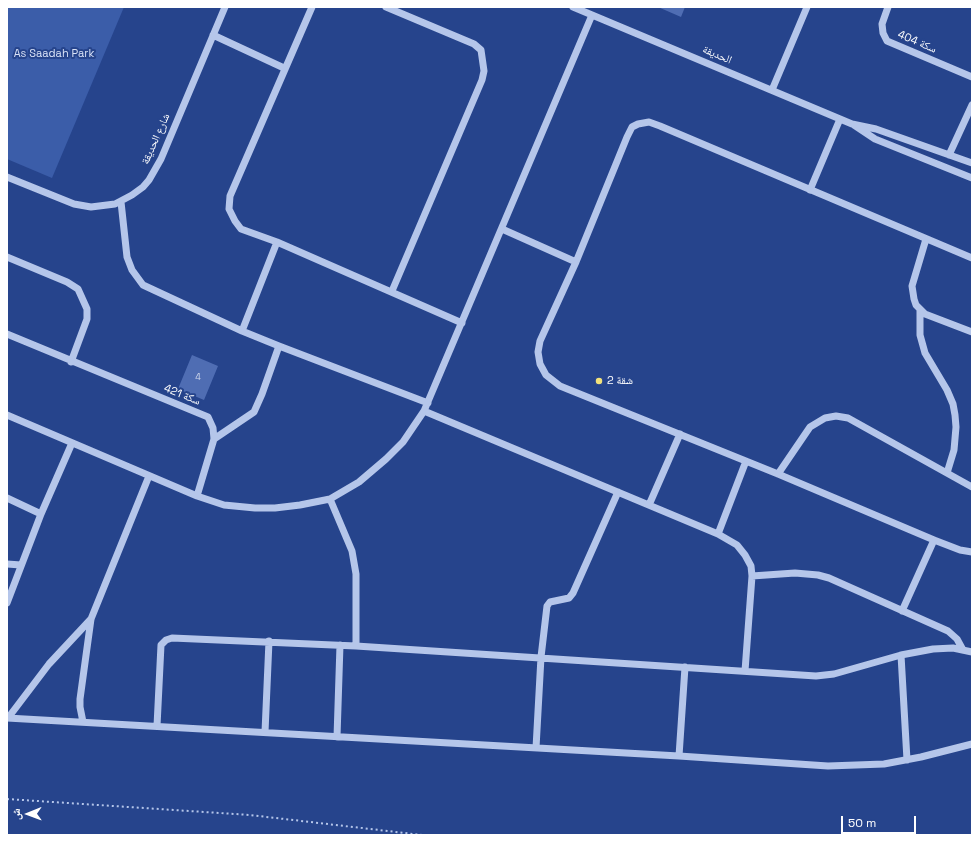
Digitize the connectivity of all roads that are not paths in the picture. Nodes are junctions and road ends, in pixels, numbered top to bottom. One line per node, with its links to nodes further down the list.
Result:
1 (224, 7): 8 (street, شارع الحديقة)
2 (312, 7): 9 (street)
3 (386, 7): 27 (street)
4 (573, 7): 7 (street, الحديقة)
5 (807, 7): 11 (street)
6 (888, 7): 10 (street, سكة 404)
7 (592, 15): 11 (street, الحديقة); 21 (street)
8 (213, 35): 9 (street); 20 (street, شارع الحديقة)
9 (284, 68): 23 (street)
10 (972, 77)
11 (772, 90): 13 (street, الحديقة)
12 (972, 105): 15 (street)
13 (840, 119): 14 (street, الحديقة); 19 (street)
14 (852, 124): 15 (street, الحديقة); 18 (street, الحديقة)
15 (949, 155): 16 (street, الحديقة)
16 (972, 164)
17 (7, 177): 20 (street, شارع الحديقة)
18 (972, 178)
19 (810, 190): 22 (street); 26 (street)
20 (121, 202): 30 (street)
21 (502, 229): 26 (street); 29 (street)
22 (926, 239): 25 (street); 28 (street)
23 (277, 242): 27 (street); 30 (street)
24 (7, 257): 34 (street)
25 (972, 258)
26 (576, 262): 38 (street)
27 (392, 291): 29 (street)
28 (920, 310): 31 (street); 42 (street)
29 (462, 323): 35 (street)
30 (242, 331): 33 (street)
31 (972, 332)
32 (7, 334): 34 (street, سكة 421)
33 (279, 346): 35 (street); 39 (street)
34 (71, 362): 39 (street, سكة 421)
35 (428, 403): 36 (street)
36 (424, 411): 46 (street); 49 (street)
37 (7, 415): 40 (street)
38 (680, 434): 41 (street); 50 (street)
39 (214, 439): 47 (street)
40 (72, 443): 44 (street); 51 (street)
41 (746, 461): 43 (street); 52 (street)
42 (947, 472): 43 (street); 45 (street)
43 (778, 474): 53 (street)
44 (149, 476): 47 (street); 60 (street)
45 (972, 487)
46 (618, 492): 50 (street); 67 (street)
47 (197, 496): 49 (street)
48 (7, 498): 51 (street)
49 (330, 499): 63 (street)
50 (649, 505): 52 (street)
51 (41, 514): 56 (street)
52 (718, 534): 57 (street)
53 (934, 540): 54 (street); 59 (street)
54 (972, 552)
55 (7, 564): 56 (street)
56 (21, 566): 58 (street)
57 (752, 576): 59 (street); 69 (street)
58 (7, 603)
59 (902, 611): 64 (street)
60 (91, 619): 70 (street); 71 (street)
61 (269, 641): 62 (street); 72 (street); 73 (street)
62 (340, 645): 63 (street); 74 (street)
63 (356, 646): 67 (street)
64 (963, 650): 65 (street); 66 (street)
65 (972, 652)
66 (901, 655): 69 (street); 78 (street)
67 (541, 657): 68 (street); 76 (street)
68 (685, 667): 69 (street); 77 (street)
69 (745, 671)
70 (7, 718): 71 (street)
71 (83, 722): 72 (street)
72 (157, 726): 73 (street)
73 (265, 732): 74 (street)
74 (337, 737): 76 (street)
75 (972, 744): 78 (street)
76 (536, 748): 77 (street)
77 (679, 756): 78 (street)
78 (907, 760)

